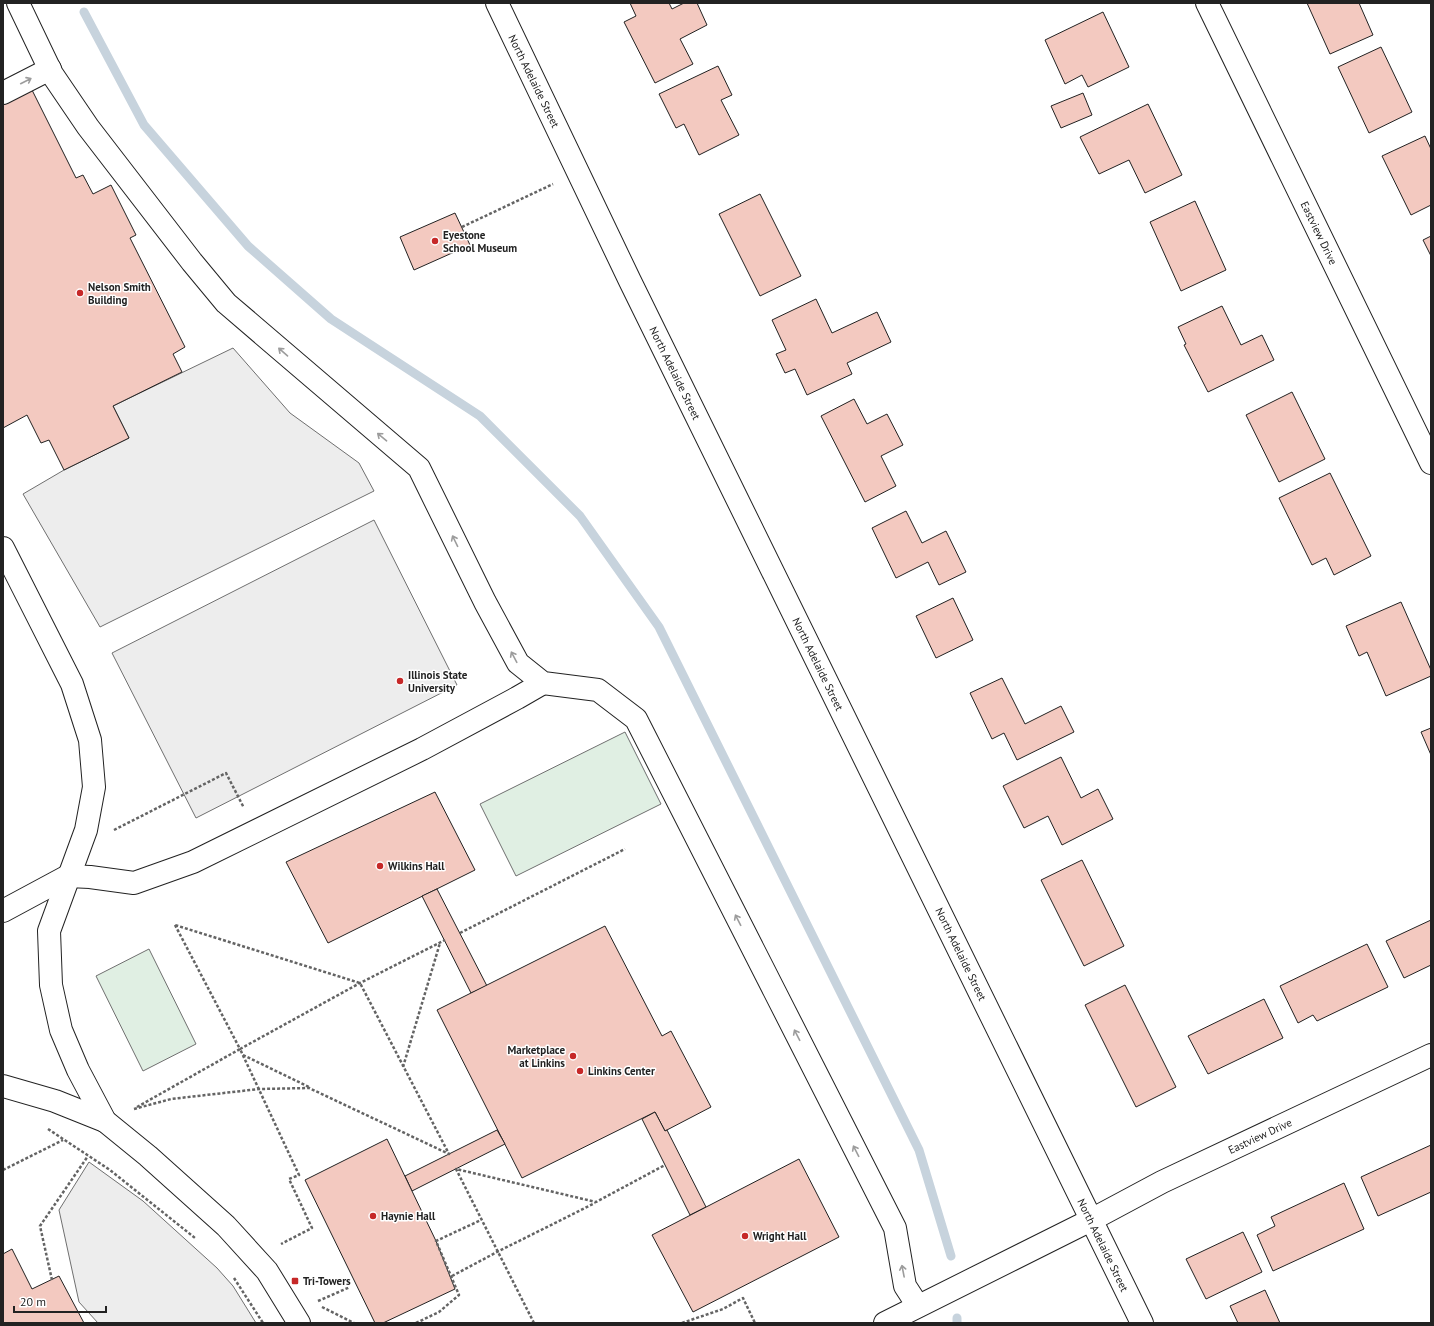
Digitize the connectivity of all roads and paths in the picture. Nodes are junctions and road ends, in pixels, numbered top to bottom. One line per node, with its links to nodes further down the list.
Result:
1 (18, 3): 4 (street)
2 (497, 3): 6 (street, North Adelaide Street)
3 (1207, 3): 8 (street, Eastview Drive)
4 (50, 69): 5 (street, one-way to 4); 10 (street, one-way to 4)
5 (3, 92)
6 (578, 173): 7 (path); 35 (street, North Adelaide Street)
7 (462, 227)
8 (1431, 463)
9 (3, 548): 14 (street)
10 (543, 683): 14 (street); 43 (street, one-way to 10)
11 (246, 811): 12 (path)
12 (109, 832)
13 (625, 850): 16 (path)
14 (68, 876): 15 (street); 27 (street)
15 (3, 911)
16 (460, 933)
17 (445, 940): 18 (path)
18 (440, 942): 19 (path); 23 (path)
19 (360, 983): 20 (path); 20 (path); 23 (path)
20 (240, 1049): 21 (path); 26 (path)
21 (242, 1054): 25 (path); 26 (path)
22 (1431, 1055): 35 (street, Eastview Drive)
23 (403, 1067): 25 (path)
24 (3, 1086): 27 (street)
25 (309, 1088): 26 (path)
26 (259, 1090): 37 (path)
27 (105, 1121): 45 (street)
28 (47, 1128): 29 (path)
29 (63, 1140): 30 (path); 32 (path)
30 (88, 1156): 36 (path); 41 (path)
31 (665, 1165): 33 (path)
32 (3, 1170)
33 (596, 1202): 34 (path); 38 (path)
34 (481, 1220): 38 (path); 40 (path)
35 (1091, 1220): 43 (street, Eastview Drive); 52 (street, North Adelaide Street)
36 (198, 1240)
37 (282, 1244)
38 (496, 1252): 40 (path); 48 (path)
39 (230, 1272): 44 (path)
40 (452, 1276): 47 (path)
41 (52, 1280)
42 (350, 1287): 46 (path)
43 (918, 1306): 51 (street, Eastview Drive)
44 (263, 1323)
45 (299, 1323)
46 (354, 1323)
47 (416, 1323)
48 (534, 1323)
49 (682, 1323): 50 (path)
50 (755, 1323)
51 (885, 1323)
52 (1142, 1323)

